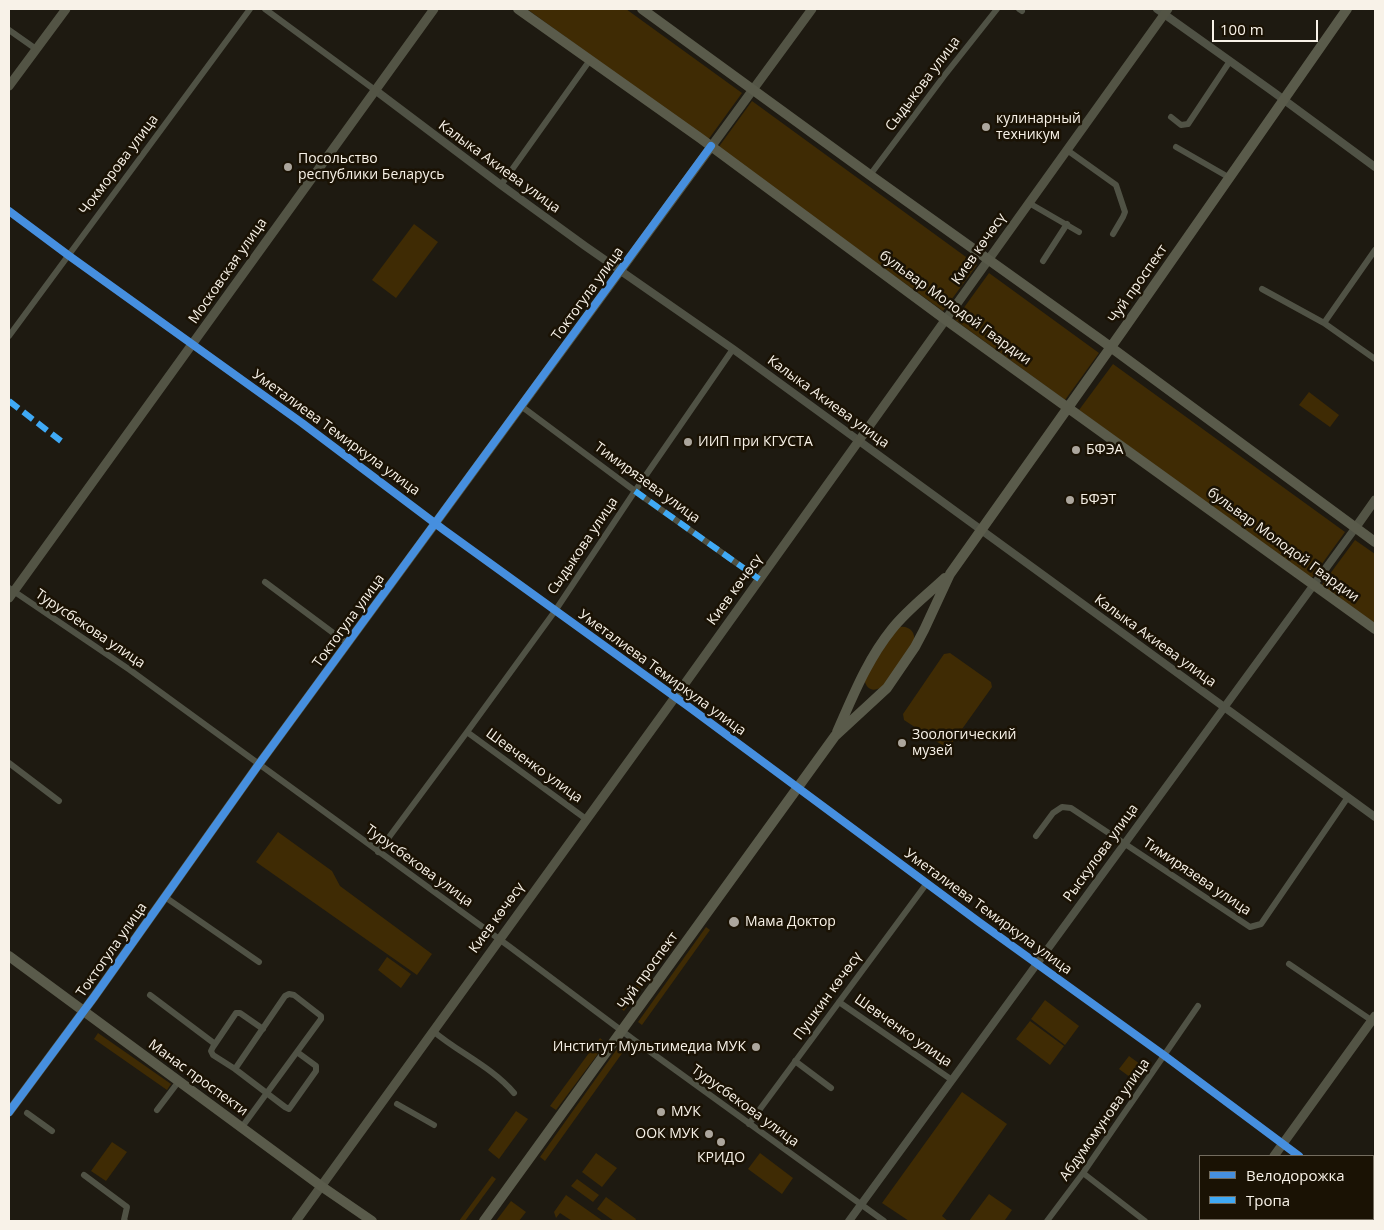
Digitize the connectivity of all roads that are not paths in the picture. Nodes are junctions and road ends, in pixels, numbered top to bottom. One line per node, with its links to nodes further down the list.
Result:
1 (66, 9): 12 (main road)
2 (250, 9): 33 (street, Чокморова улица)
3 (266, 9): 16 (street, Калыка Акиева улица)
4 (434, 9): 16 (main road, Московская улица)
5 (518, 9): 13 (main road, бульвар Молодой Гвардии)
6 (642, 9): 17 (main road)
7 (812, 9): 17 (main road, Токтогула улица)
8 (997, 9): 24 (street, Сыдыкова улица)
9 (1347, 9): 18 (main road, Чуй проспект)
10 (1163, 10): 14 (street); 22 (main road, Киев көчөсү)
11 (9, 30): 12 (street)
12 (36, 49): 15 (main road)
13 (590, 60): 20 (main road, бульвар Молодой Гвардии); 26 (street)
14 (1230, 61): 18 (street); 19 (street)
15 (9, 86)
16 (375, 90): 26 (street, Калыка Акиева улица); 41 (main road, Московская улица)
17 (753, 90): 20 (main road, Токтогула улица); 24 (main road)
18 (1284, 100): 23 (street); 25 (main road, Чуй проспект)
19 (1171, 117)
20 (711, 146): 36 (main road, Токтогула улица); 38 (main road, бульвар Молодой Гвардии)
21 (1176, 148): 25 (street)
22 (1067, 150): 27 (main road, Киев көчөсү); 31 (street)
23 (1375, 167)
24 (870, 175): 34 (main road)
25 (1230, 178): 42 (main road, Чуй проспект)
26 (501, 185): 36 (street, Калыка Акиева улица)
27 (1029, 203): 29 (street); 34 (main road, Киев көчөсү)
28 (9, 211): 33 (street, Уметалиева Темиркула улица)
29 (1067, 224): 30 (street); 35 (street)
30 (1079, 232)
31 (1112, 234)
32 (1375, 250): 39 (street)
33 (68, 255): 40 (street, Чокморова улица); 41 (street, Уметалиева Темиркула улица)
34 (988, 260): 38 (main road, Киев көчөсү); 42 (main road)
35 (1043, 261)
36 (621, 270): 43 (street, Калыка Акиева улица); 45 (main road, Токтогула улица)
37 (1262, 289): 39 (street)
38 (946, 320): 46 (main road, бульвар Молодой Гвардии); 47 (main road, Киев көчөсү)
39 (1324, 323): 44 (street)
40 (9, 336)
41 (193, 344): 50 (street, Уметалиева Темиркула улица); 58 (main road, Московская улица)
42 (1111, 348): 46 (main road, Чуй проспект); 51 (main road)
43 (733, 349): 47 (street, Калыка Акиева улица); 48 (street, Сыдыкова улица)
44 (1375, 359)
45 (521, 406): 48 (street, Тимирязева улица); 50 (main road, Токтогула улица)
46 (1068, 408): 52 (main road, Чуй проспект); 57 (main road, бульвар Молодой Гвардии)
47 (859, 440): 52 (street, Калыка Акиева улица); 55 (main road, Киев көчөсү)
48 (635, 491): 55 (street, Тимирязева улица); 59 (street, Сыдыкова улица)
49 (1375, 500): 51 (main road, Рыскулова улица)
50 (436, 524): 59 (street, Уметалиева Темиркула улица); 61 (main road, Токтогула улица)
51 (1356, 527): 53 (main road); 57 (street, Рыскулова улица)
52 (982, 530): 54 (main road, Чуй проспект); 63 (street, Калыка Акиева улица)
53 (1375, 542)
54 (950, 574): 65 (main road, Чуй проспект); 65 (main road, Чуй проспект)
55 (759, 579): 62 (main road, Киев көчөсү)
56 (265, 582): 61 (street)
57 (1314, 584): 60 (main road, бульвар Молодой Гвардии); 63 (street, Рыскулова улица)
58 (10, 592): 67 (street, Турусбекова улица)
59 (555, 611): 62 (street, Уметалиева Темиркула улица); 64 (street, Сыдыкова улица)
60 (1375, 629)
61 (348, 644): 67 (main road, Токтогула улица)
62 (674, 697): 68 (street, Уметалиева Темиркула улица); 72 (main road, Киев көчөсү)
63 (1224, 707): 69 (street, Калыка Акиева улица); 74 (street, Рыскулова улица)
64 (467, 732): 72 (street, Шевченко улица); 75 (street, Сыдыкова улица)
65 (835, 736): 68 (main road, Чуй проспект)
66 (9, 763): 70 (street)
67 (259, 764): 75 (street, Турусбекова улица); 77 (main road, Токтогула улица)
68 (798, 788): 76 (street, Уметалиева Темиркула улица); 90 (main road, Чуй проспект)
69 (1348, 797): 71 (street, Калыка Акиева улица); 74 (street, Тимирязева улица)
70 (59, 801)
71 (1375, 817)
72 (586, 819): 78 (main road, Киев көчөсү)
73 (1036, 836): 74 (street, Тимирязева улица)
74 (1125, 844): 81 (street, Рыскулова улица)
75 (378, 852): 78 (street, Турусбекова улица)
76 (927, 883): 81 (street, Уметалиева Темиркула улица); 84 (street, Пушкин көчөсү)
77 (165, 897): 80 (street); 86 (main road, Токтогула улица)
78 (499, 939): 89 (main road, Киев көчөсү); 90 (street, Турусбекова улица)
79 (9, 956): 86 (main road, Манас проспекти)
80 (259, 962)
81 (1037, 964): 93 (street, Уметалиева Темиркула улица); 96 (street, Рыскулова улица)
82 (1288, 964): 87 (street)
83 (150, 995): 91 (street)
84 (839, 1002): 94 (street, Пушкин көчөсү); 96 (street, Шевченко улица)
85 (1198, 1006): 93 (street, Абдумомунова улица)
86 (84, 1011): 97 (main road, Манас проспекти); 103 (main road, Токтогула улица)
87 (1374, 1020): 109 (main road)
88 (263, 1029): 91 (street); 92 (street); 95 (street)
89 (433, 1031): 100 (street); 114 (main road, Киев көчөсү)
90 (622, 1031): 105 (street, Турусбекова улица); 119 (main road, Чуй проспект)
91 (215, 1044): 95 (street)
92 (297, 1052): 99 (street); 99 (street)
93 (1165, 1056): 109 (street, Уметалиева Темиркула улица); 112 (street, Абдумомунова улица)
94 (795, 1061): 98 (street); 105 (street, Пушкин көчөсү)
95 (235, 1070): 99 (street)
96 (952, 1080): 115 (street, Рыскулова улица)
97 (179, 1081): 102 (street); 107 (main road, Манас проспекти)
98 (831, 1088)
99 (267, 1093): 107 (street)
100 (514, 1093)
101 (397, 1104): 106 (street)
102 (157, 1110)
103 (9, 1112)
104 (27, 1113): 108 (street)
105 (749, 1124): 115 (street, Турусбекова улица)
106 (434, 1125)
107 (242, 1127): 114 (main road, Манас проспекти)
108 (52, 1131)
109 (1283, 1144): 110 (main road); 111 (street, Уметалиева Темиркула улица)
110 (1275, 1155)
111 (1298, 1155)
112 (1083, 1173): 122 (street, Абдумомунова улица); 123 (street)
113 (84, 1175): 116 (street)
114 (321, 1186): 117 (main road, Киев көчөсү); 118 (main road, Манас проспекти)
115 (861, 1205): 120 (street, Рыскулова улица); 121 (street, Турусбекова улица)
116 (125, 1221)
117 (296, 1221)
118 (372, 1221)
119 (484, 1221)
120 (849, 1221)
121 (884, 1221)
122 (1047, 1221)
123 (1145, 1221)

